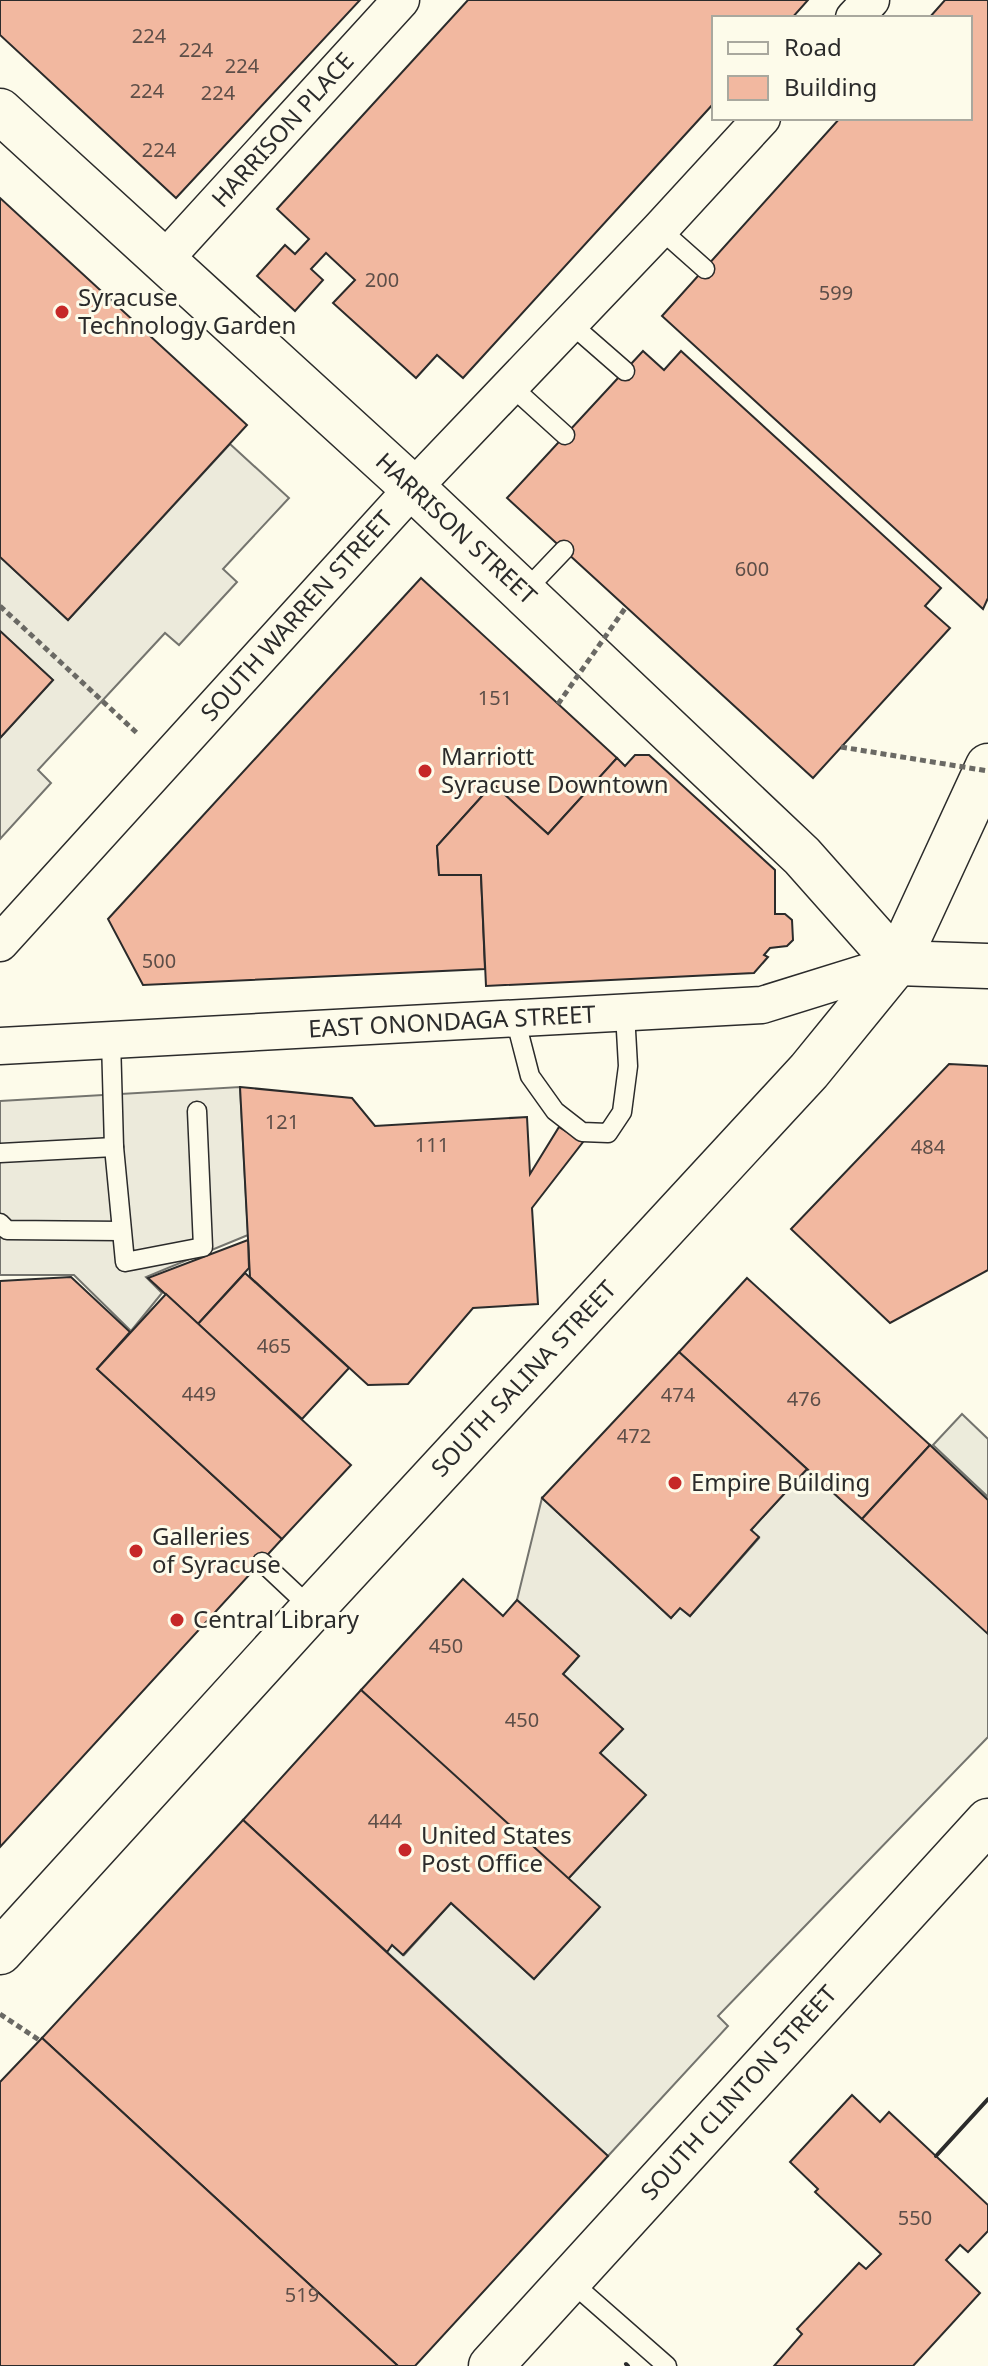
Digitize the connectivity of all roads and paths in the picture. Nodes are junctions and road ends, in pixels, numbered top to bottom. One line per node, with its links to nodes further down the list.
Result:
1 (401, 0): 7 (street, HARRISON PLACE)
2 (871, 0): 3 (street)
3 (856, 16)
4 (0, 111): 7 (main road, HARRISON STREET)
5 (760, 120): 6 (street, SOUTH WARREN STREET)
6 (660, 229): 8 (lane); 9 (street, SOUTH WARREN STREET)
7 (164, 260): 13 (main road, HARRISON STREET)
8 (705, 269)
9 (570, 323): 10 (lane); 11 (street, SOUTH WARREN STREET)
10 (625, 371)
11 (511, 386): 12 (lane); 13 (street, SOUTH WARREN STREET)
12 (565, 435)
13 (413, 488): 15 (main road, HARRISON STREET); 22 (street, SOUTH WARREN STREET)
14 (564, 550): 15 (lane)
15 (524, 592): 23 (main road, HARRISON STREET)
16 (0, 606): 19 (path)
17 (626, 607): 18 (path, bridge)
18 (558, 704)
19 (113, 710)
20 (841, 747): 21 (path, bridge)
21 (988, 769): 23 (main road, SOUTH SALINA STREET)
22 (0, 943)
23 (897, 963): 24 (main road); 25 (street, EAST ONONDAGA STREET); 35 (main road, SOUTH SALINA STREET)
24 (988, 966)
25 (625, 1013): 26 (street, EAST ONONDAGA STREET); 26 (lane)
26 (515, 1018): 27 (street, EAST ONONDAGA STREET)
27 (111, 1040): 28 (street, EAST ONONDAGA STREET); 30 (lane)
28 (0, 1046)
29 (197, 1111): 33 (lane)
30 (114, 1147): 31 (lane); 33 (lane)
31 (0, 1153)
32 (0, 1223): 33 (lane)
33 (121, 1231)
34 (262, 1562): 35 (lane)
35 (312, 1609): 37 (main road, SOUTH SALINA STREET)
36 (988, 1821): 40 (main road, SOUTH CLINTON STREET)
37 (0, 1952)
38 (0, 2014): 39 (path)
39 (39, 2040)
40 (569, 2280): 41 (main road, SOUTH CLINTON STREET); 42 (lane)
41 (491, 2366)
42 (667, 2366)

